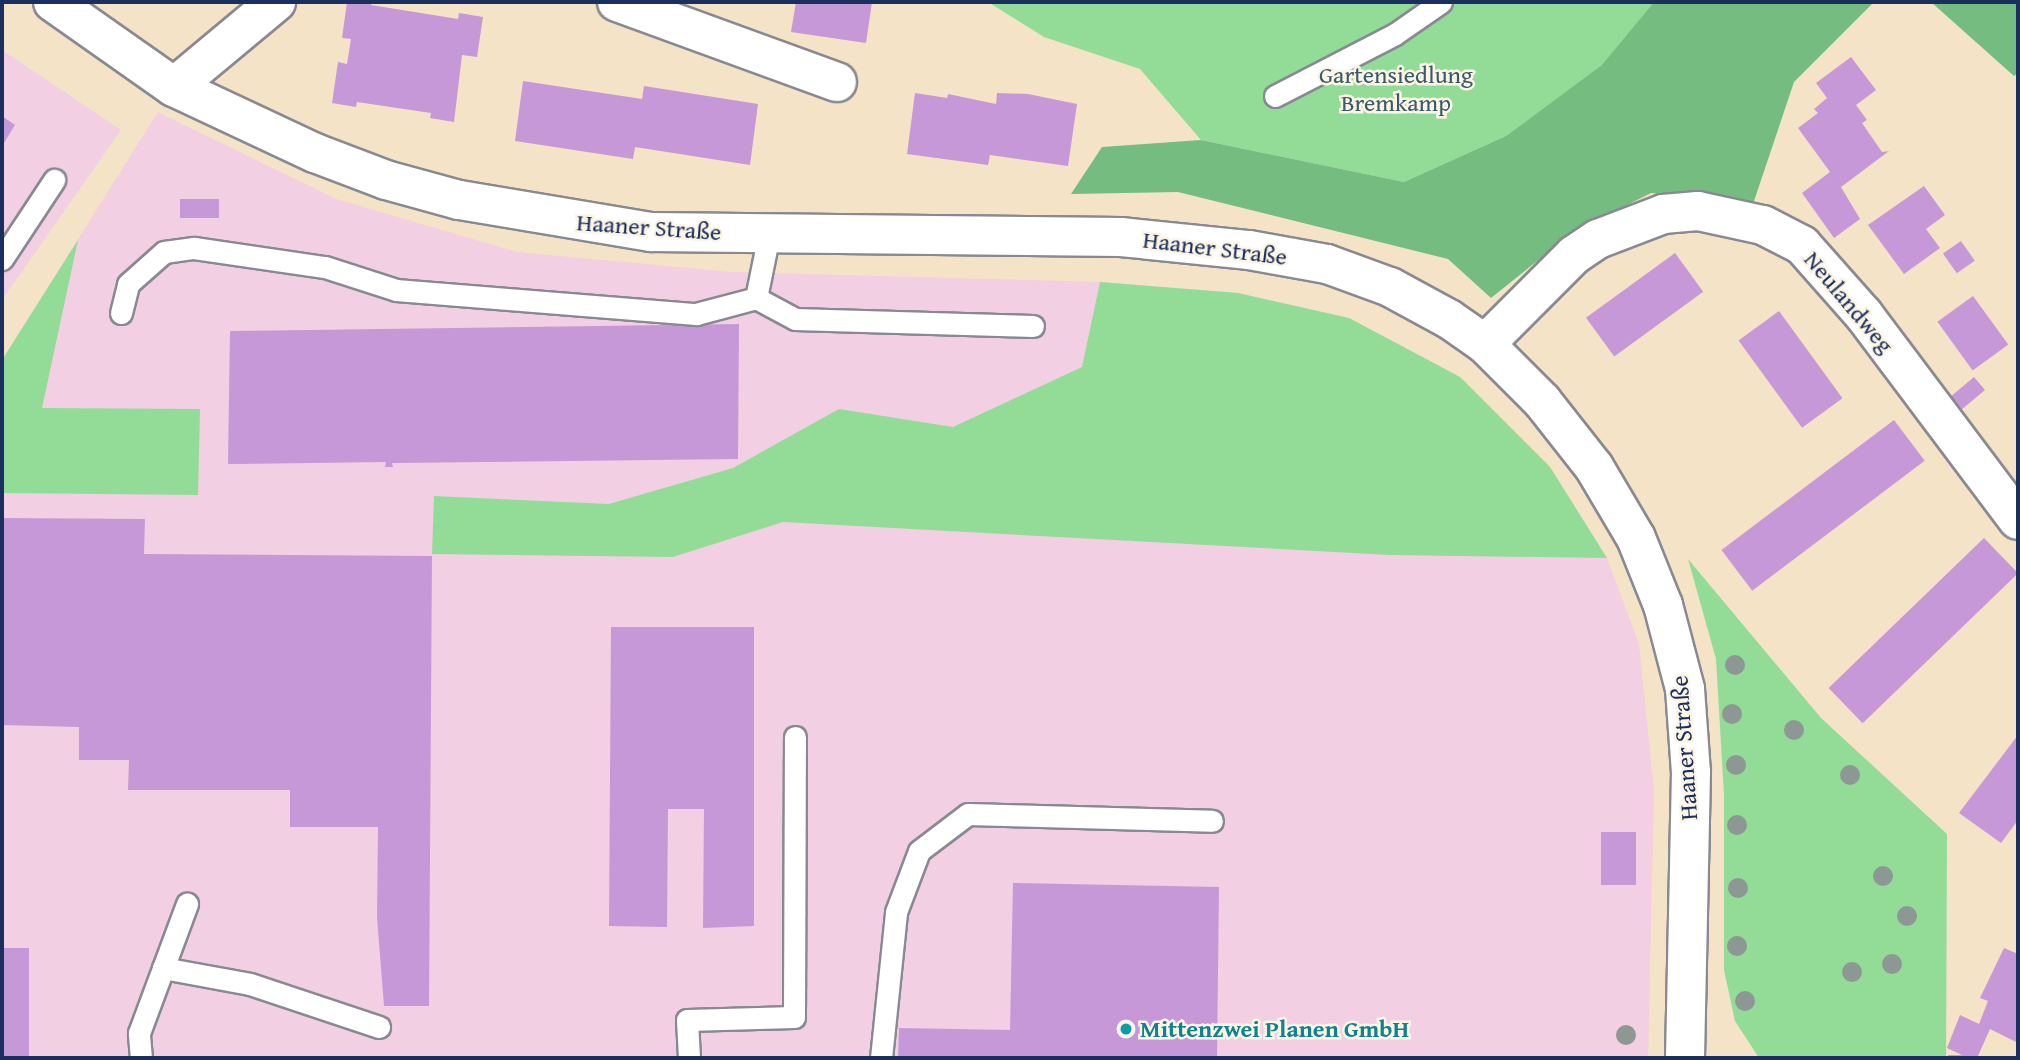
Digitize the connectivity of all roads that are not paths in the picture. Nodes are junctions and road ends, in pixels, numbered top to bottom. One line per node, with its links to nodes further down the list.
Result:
1 (53, 2): 6 (main road, Haaner Straße)
2 (276, 2): 6 (main road)
3 (617, 2): 5 (main road)
4 (1441, 2): 7 (lane)
5 (837, 82)
6 (174, 87): 9 (main road, Haaner Straße)
7 (1275, 96)
8 (54, 180): 10 (lane)
9 (769, 234): 11 (lane); 14 (main road, Haaner Straße)
10 (2, 259)
11 (756, 299): 12 (lane); 13 (lane)
12 (121, 313)
13 (1033, 326)
14 (1485, 344): 15 (main road, Neulandweg); 24 (main road, Haaner Straße)
15 (2018, 520)
16 (795, 737): 22 (lane)
17 (1212, 821): 23 (lane)
18 (187, 904): 19 (lane)
19 (163, 968): 20 (lane); 21 (lane)
20 (379, 1027)
21 (141, 1058)
22 (689, 1058)
23 (881, 1058)
24 (1685, 1058)

